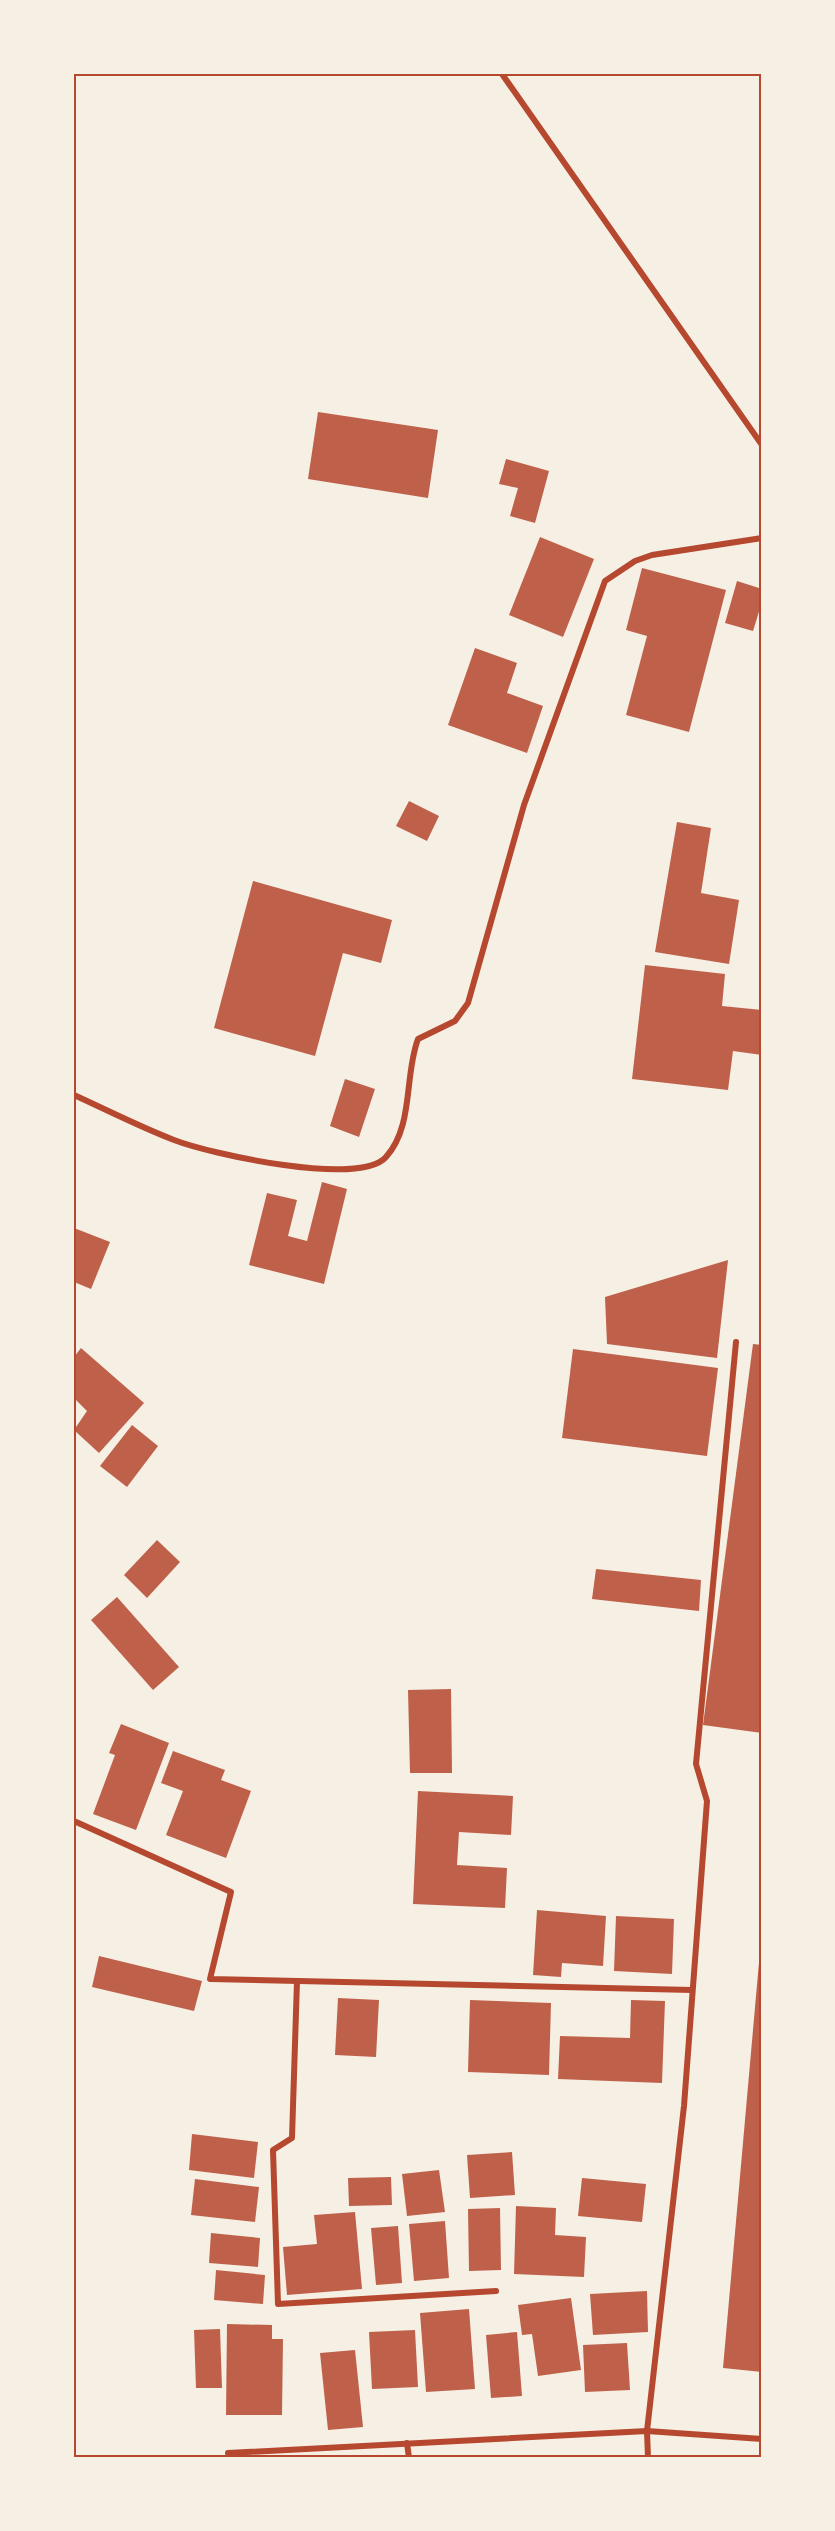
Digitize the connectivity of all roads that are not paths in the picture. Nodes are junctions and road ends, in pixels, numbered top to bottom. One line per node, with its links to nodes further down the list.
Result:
1 (502, 74): 2 (street)
2 (762, 445)
3 (762, 538): 4 (street)
4 (74, 1095)
5 (736, 1342): 8 (street)
6 (74, 1821): 7 (street)
7 (297, 1980): 8 (street); 9 (street)
8 (692, 1990): 10 (street)
9 (496, 2291)
10 (647, 2431): 11 (street); 12 (street); 15 (street)
11 (762, 2439)
12 (407, 2443): 13 (street); 14 (street)
13 (228, 2453)
14 (409, 2457)
15 (648, 2457)

